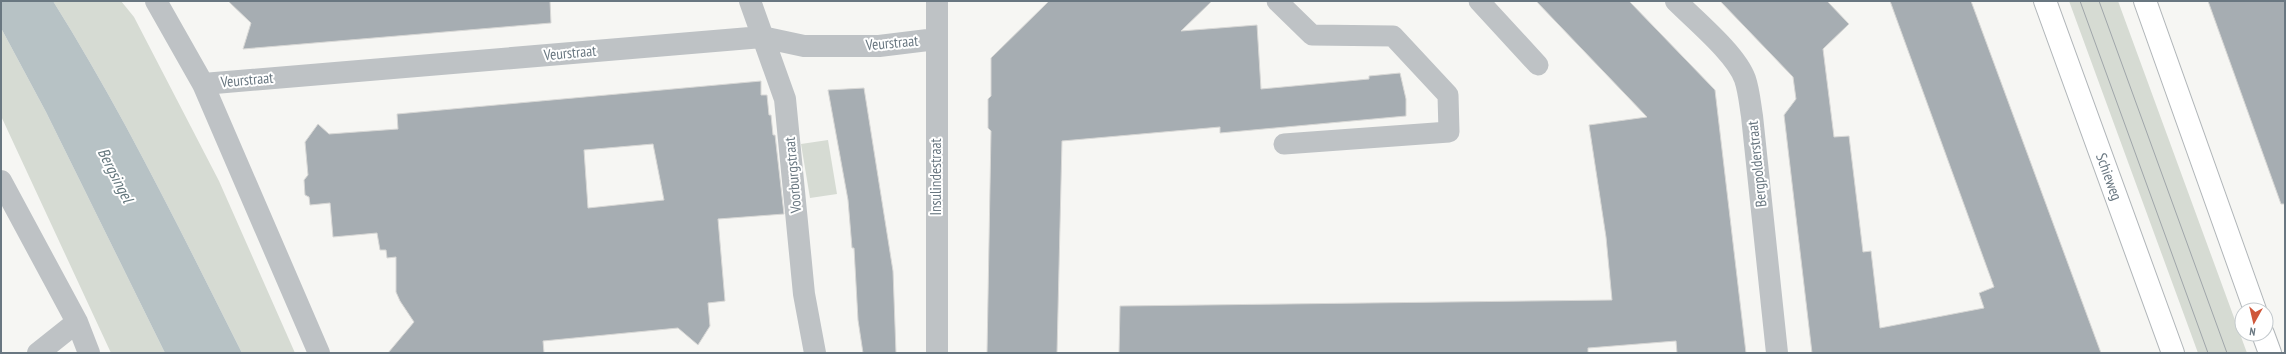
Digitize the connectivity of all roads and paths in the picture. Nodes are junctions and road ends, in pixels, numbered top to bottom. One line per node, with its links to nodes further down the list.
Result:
1 (156, 1): 12 (street)
2 (750, 1): 9 (street, Voorburgstraat)
3 (938, 1): 10 (street, Insulindestraat)
4 (1277, 1): 13 (lane)
5 (1479, 1): 11 (lane)
6 (1676, 1): 23 (street, Bergpolderstraat)
7 (2045, 1): 24 (main road, Schieweg)
8 (2145, 1): 15 (main road)
9 (762, 37): 10 (street, Veurstraat); 12 (street, Veurstraat); 21 (street, Voorburgstraat)
10 (936, 39): 22 (street, Insulindestraat)
11 (1538, 65)
12 (203, 84): 20 (street)
13 (1284, 144)
14 (1, 181): 16 (street)
15 (2252, 302)
16 (76, 322): 18 (street); 19 (street)
17 (2266, 342): 25 (main road)
18 (38, 353)
19 (89, 353)
20 (319, 353)
21 (815, 353)
22 (936, 353)
23 (1778, 353)
24 (2173, 353)
25 (2270, 353)

